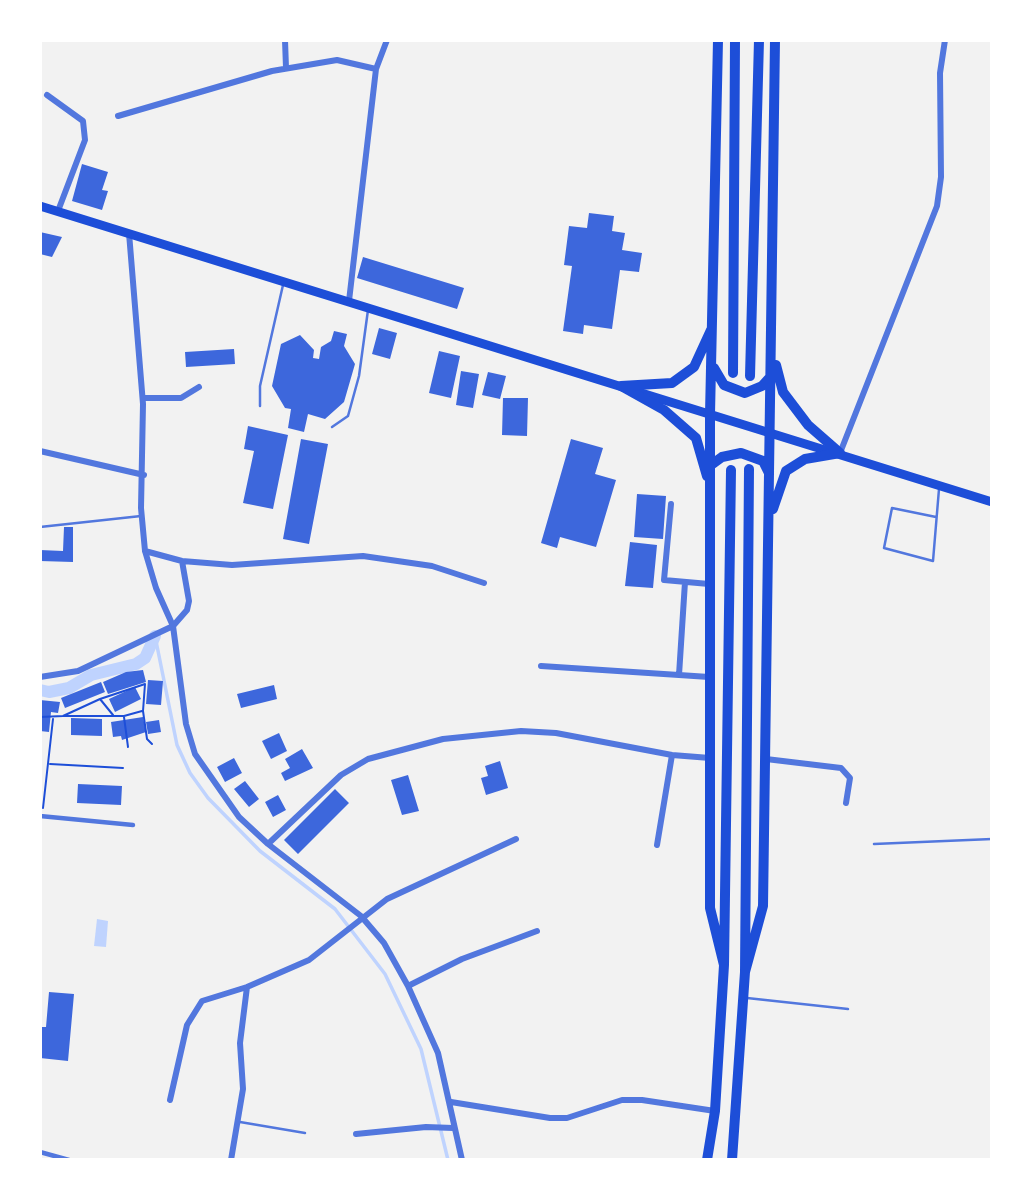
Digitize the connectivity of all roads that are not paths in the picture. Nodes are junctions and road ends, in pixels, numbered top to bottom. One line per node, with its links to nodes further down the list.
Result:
1 (285, 40): 8 (street)
2 (387, 40): 9 (street)
3 (718, 40): 18 (main road)
4 (735, 40): 21 (main road)
5 (759, 40): 23 (main road)
6 (775, 40): 19 (main road)
7 (944, 40): 32 (street)
8 (286, 68): 9 (street); 11 (street)
9 (376, 69): 16 (street)
10 (47, 95): 13 (street)
11 (118, 116)
12 (40, 206): 13 (main road)
13 (58, 211): 14 (main road)
14 (129, 233): 15 (main road); 26 (street)
15 (284, 281): 16 (main road); 27 (lane)
16 (349, 301): 17 (main road)
17 (368, 307): 24 (main road); 29 (lane)
18 (712, 327): 20 (main road); 24 (main road)
19 (770, 342): 22 (main road); 32 (main road)
20 (713, 366): 22 (main road); 28 (main road)
21 (733, 373)
22 (772, 375): 30 (main road)
23 (750, 376)
24 (621, 386): 28 (main road); 39 (main road)
25 (199, 387): 26 (street)
26 (143, 398): 36 (street)
27 (260, 406)
28 (710, 414): 30 (main road); 33 (main road)
29 (332, 427)
30 (770, 433): 32 (main road); 37 (main road)
31 (40, 451): 36 (street)
32 (840, 453): 38 (main road); 43 (main road)
33 (711, 465): 37 (main road); 39 (main road)
34 (749, 469): 70 (main road)
35 (732, 470): 69 (main road)
36 (144, 475): 42 (street)
37 (771, 476): 43 (main road)
38 (939, 486): 40 (main road); 44 (lane)
39 (711, 490): 50 (main road)
40 (992, 502)
41 (671, 504): 48 (street)
42 (142, 516): 45 (lane); 46 (street)
43 (771, 516): 58 (main road)
44 (936, 517): 44 (lane)
45 (40, 527)
46 (145, 551): 47 (street); 51 (street)
47 (182, 561): 49 (street); 51 (street)
48 (685, 582): 50 (street); 53 (street)
49 (484, 583)
50 (709, 584): 55 (main road)
51 (173, 625): 54 (street); 64 (street)
52 (541, 666): 53 (street)
53 (679, 675): 55 (street)
54 (40, 677)
55 (709, 677): 57 (main road)
56 (672, 755): 57 (street); 64 (street); 66 (street)
57 (710, 758): 69 (main road)
58 (766, 759): 59 (street); 70 (main road)
59 (846, 803)
60 (41, 816): 61 (street)
61 (133, 825)
62 (516, 839): 67 (street)
63 (992, 839): 65 (lane)
64 (268, 844): 67 (street)
65 (874, 844)
66 (657, 845)
67 (361, 916): 71 (street); 72 (street)
68 (537, 931): 71 (street)
69 (724, 965): 77 (main road)
70 (745, 972): 73 (main road)
71 (408, 986): 76 (street)
72 (247, 987): 75 (street); 78 (street)
73 (744, 998): 74 (lane); 87 (main road)
74 (848, 1009)
75 (170, 1100)
76 (451, 1102): 77 (street); 79 (street)
77 (715, 1111): 86 (main road)
78 (237, 1121): 80 (lane); 84 (street)
79 (453, 1128): 81 (street); 85 (street)
80 (305, 1133)
81 (356, 1134)
82 (40, 1152): 83 (street)
83 (69, 1160)
84 (231, 1160)
85 (462, 1160)
86 (707, 1160)
87 (732, 1160)

